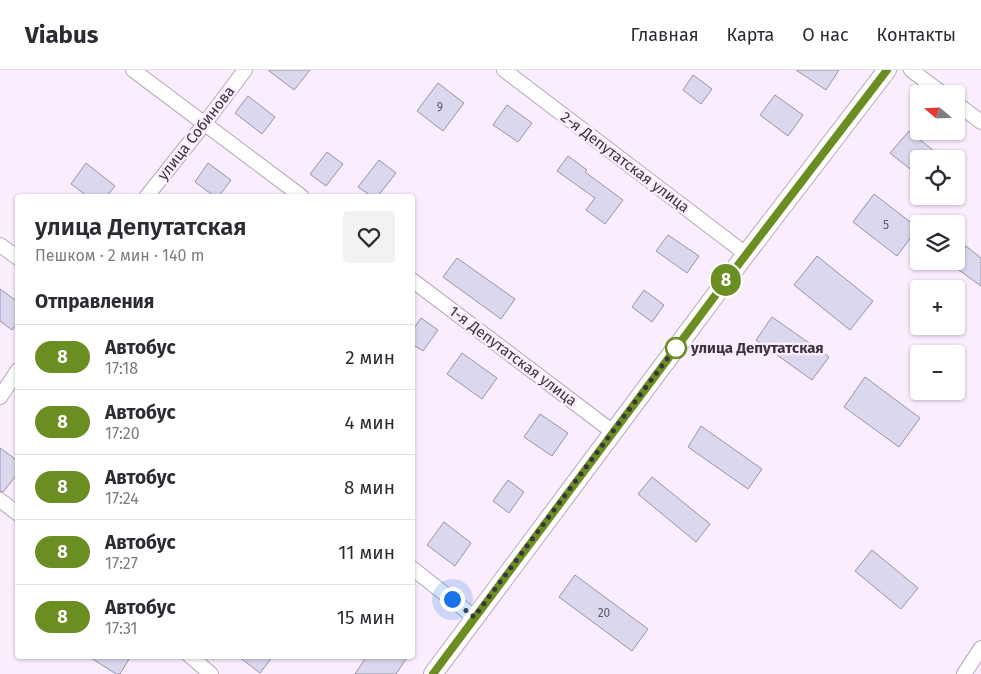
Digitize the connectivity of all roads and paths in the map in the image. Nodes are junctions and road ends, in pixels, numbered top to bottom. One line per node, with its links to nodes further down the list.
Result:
1 (134, 70): 9 (street)
2 (245, 70): 9 (street, улица Собинова)
3 (504, 70): 13 (street, 2-я Депутатская улица)
4 (887, 70): 13 (street)
5 (911, 70): 6 (street)
6 (931, 85)
7 (965, 110): 8 (street)
8 (981, 122)
9 (205, 124): 10 (street, улица Собинова); 11 (street)
10 (148, 194)
11 (298, 194)
12 (0, 245): 14 (street)
13 (746, 254): 18 (street)
14 (15, 256)
15 (415, 282): 18 (street, 1-я Депутатская улица)
16 (15, 374): 17 (street)
17 (0, 397)
18 (613, 432): 22 (street)
19 (0, 500): 20 (street)
20 (15, 512)
21 (415, 570): 22 (street)
22 (474, 617): 26 (street)
23 (981, 648): 27 (street)
24 (194, 659): 25 (street)
25 (211, 674)
26 (433, 674)
27 (964, 674)

